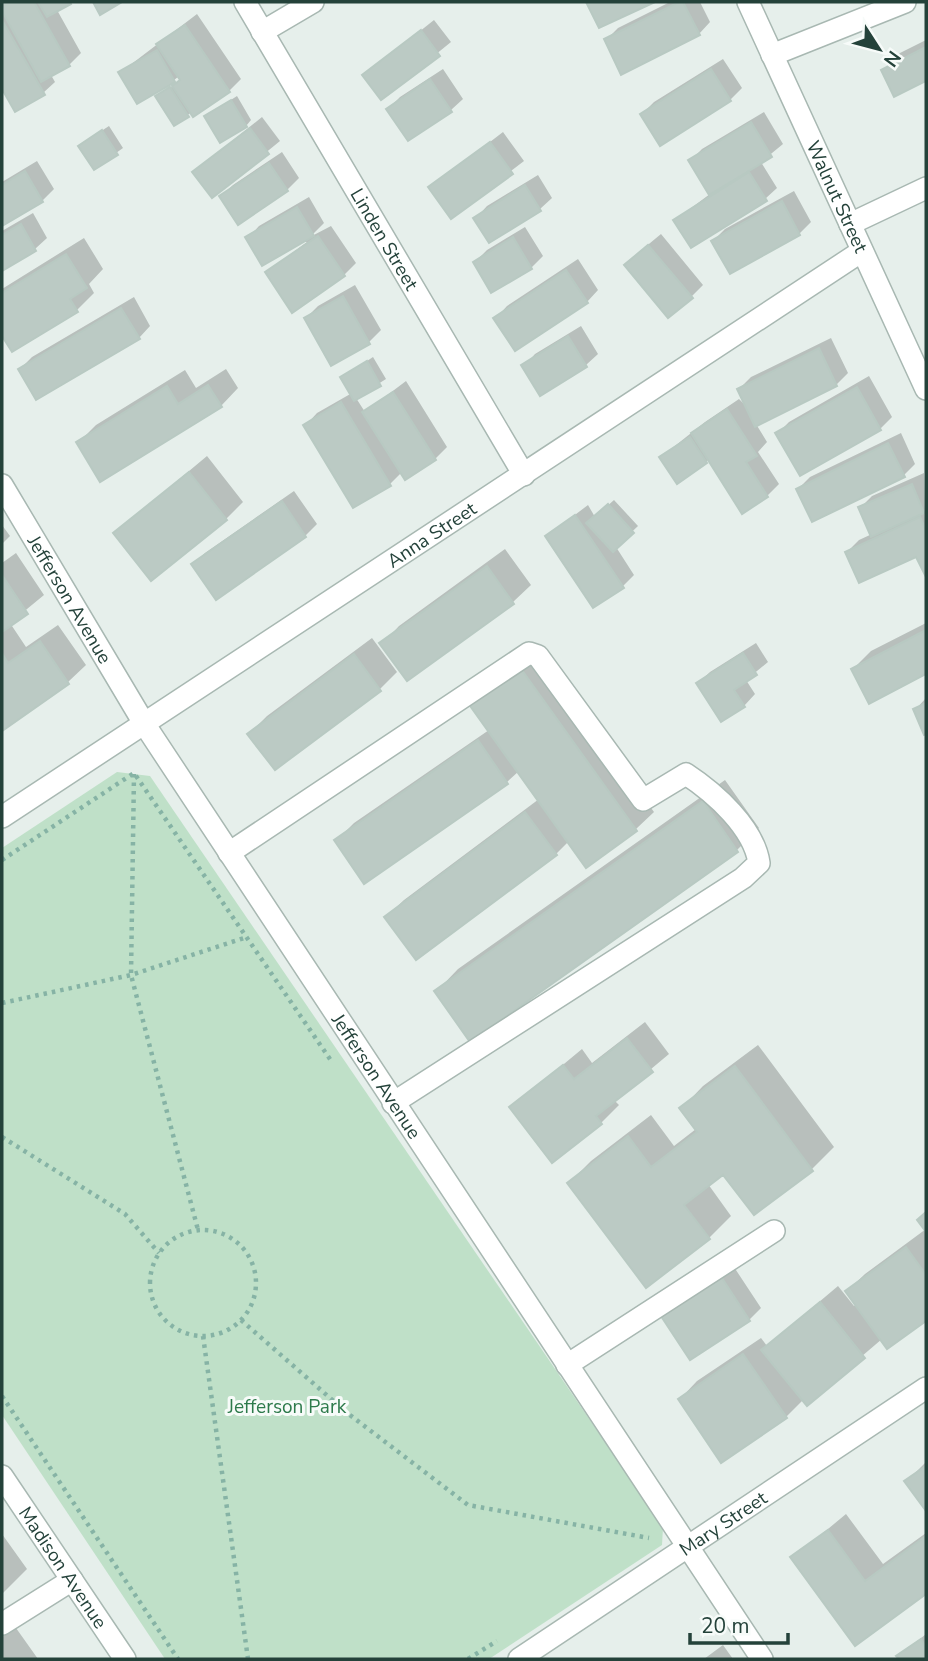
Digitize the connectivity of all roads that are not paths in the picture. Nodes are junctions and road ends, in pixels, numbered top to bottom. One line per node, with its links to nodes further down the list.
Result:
1 (245, 2): 5 (street, Linden Street)
2 (313, 2): 5 (street)
3 (748, 2): 6 (street, Walnut Street)
4 (905, 2): 6 (street)
5 (262, 32): 11 (street, Linden Street)
6 (772, 55): 8 (street, Walnut Street)
7 (926, 188): 8 (street)
8 (850, 224): 9 (street, Walnut Street)
9 (862, 251): 10 (street, Walnut Street); 11 (street, Anna Street)
10 (926, 388)
11 (524, 475): 13 (street, Anna Street)
12 (2, 485): 13 (street, Jefferson Avenue)
13 (145, 725): 14 (street, Anna Street); 15 (street, Jefferson Avenue)
14 (2, 817)
15 (229, 853): 16 (street, Jefferson Avenue); 16 (street)
16 (393, 1103): 18 (street, Jefferson Avenue)
17 (774, 1231): 18 (street)
18 (567, 1365): 21 (street, Jefferson Avenue)
19 (926, 1388): 21 (street, Mary Street)
20 (2, 1476): 22 (street, Madison Avenue)
21 (686, 1546): 25 (street, Mary Street); 26 (street, Jefferson Avenue)
22 (72, 1580): 23 (street); 24 (street, Madison Avenue)
23 (2, 1624)
24 (125, 1659)
25 (519, 1659)
26 (762, 1659)

